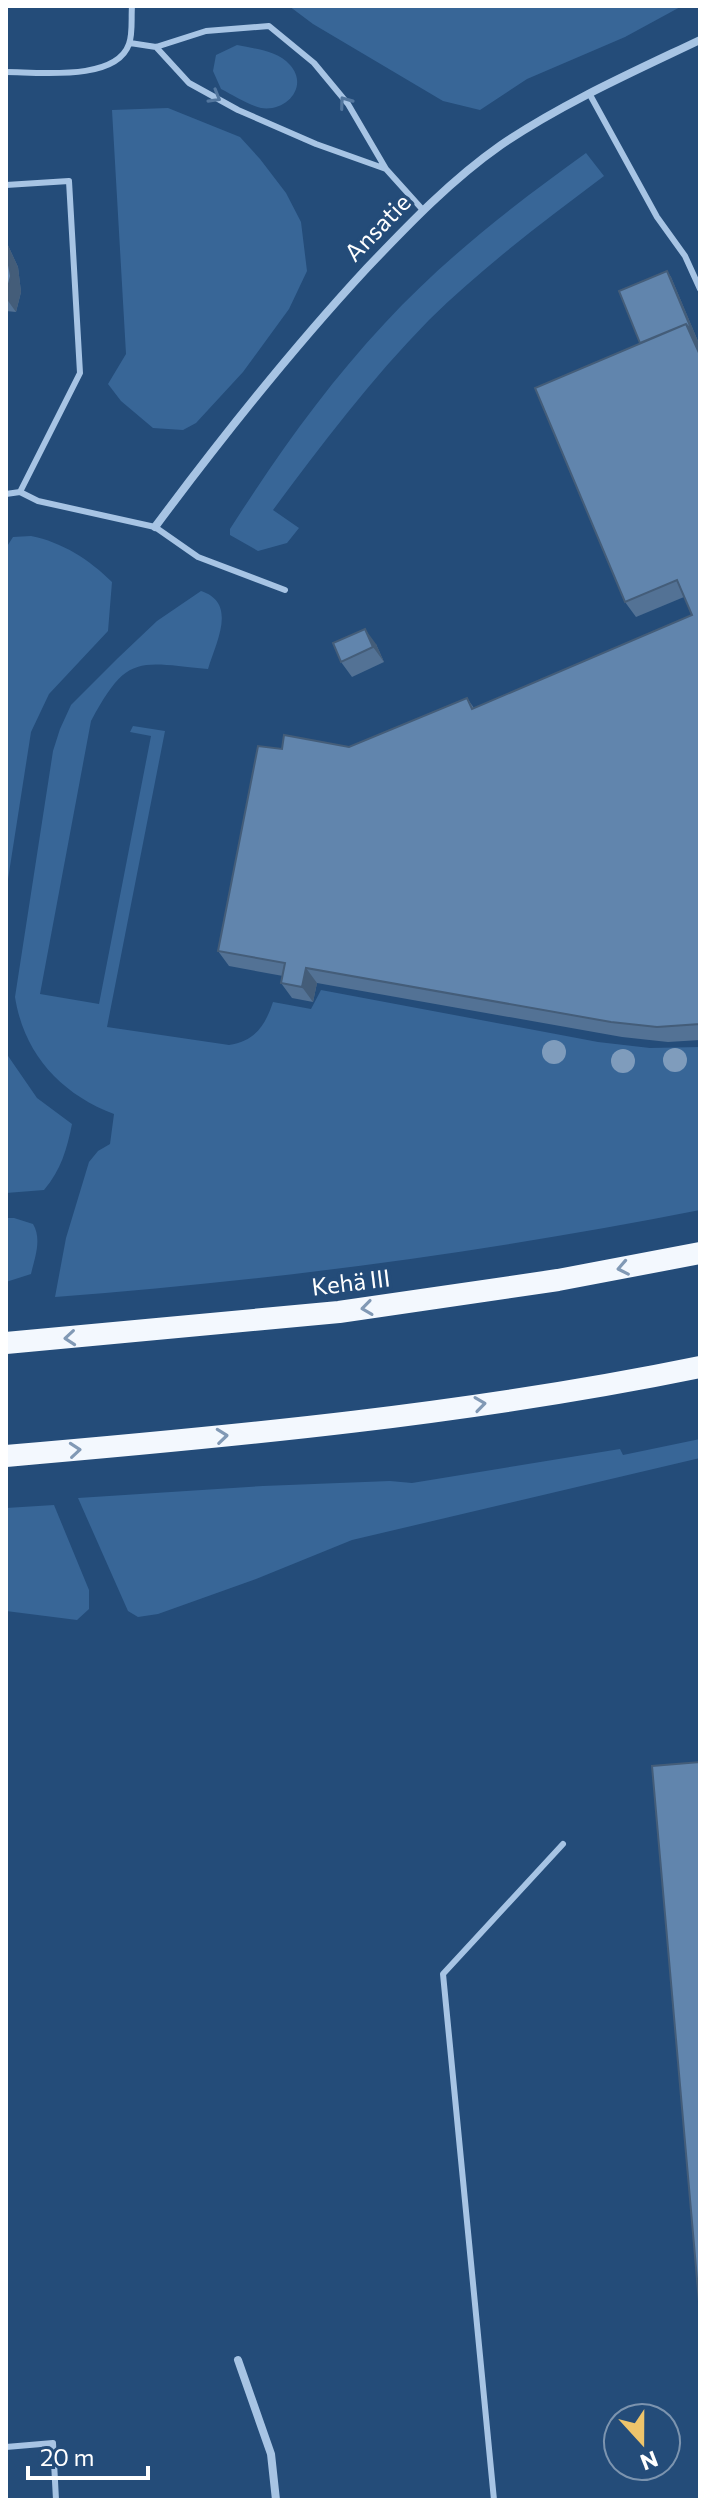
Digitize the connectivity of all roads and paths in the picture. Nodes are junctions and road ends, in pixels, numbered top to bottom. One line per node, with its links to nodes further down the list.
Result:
1 (132, 6): 3 (lane)
2 (700, 40): 6 (street, Ansatie)
3 (130, 43): 4 (lane); 5 (lane)
4 (156, 47): 7 (lane, one-way to 7); 7 (lane, one-way to 4)
5 (6, 72)
6 (589, 93): 9 (street, Ansatie); 10 (lane)
7 (386, 169): 9 (lane)
8 (6, 185): 11 (lane)
9 (422, 209): 13 (street, Ansatie)
10 (700, 289)
11 (20, 492): 12 (lane); 13 (lane)
12 (6, 494)
13 (155, 527): 14 (lane)
14 (285, 590)
15 (700, 1253): 16 (highway, Kehä III, one-way to 16)
16 (6, 1343)
17 (700, 1367): 18 (highway, one-way to 17)
18 (6, 1456)
19 (563, 1844): 24 (lane)
20 (238, 2360): 23 (street)
21 (6, 2447): 22 (lane)
22 (56, 2500)
23 (276, 2500)
24 (494, 2500)

